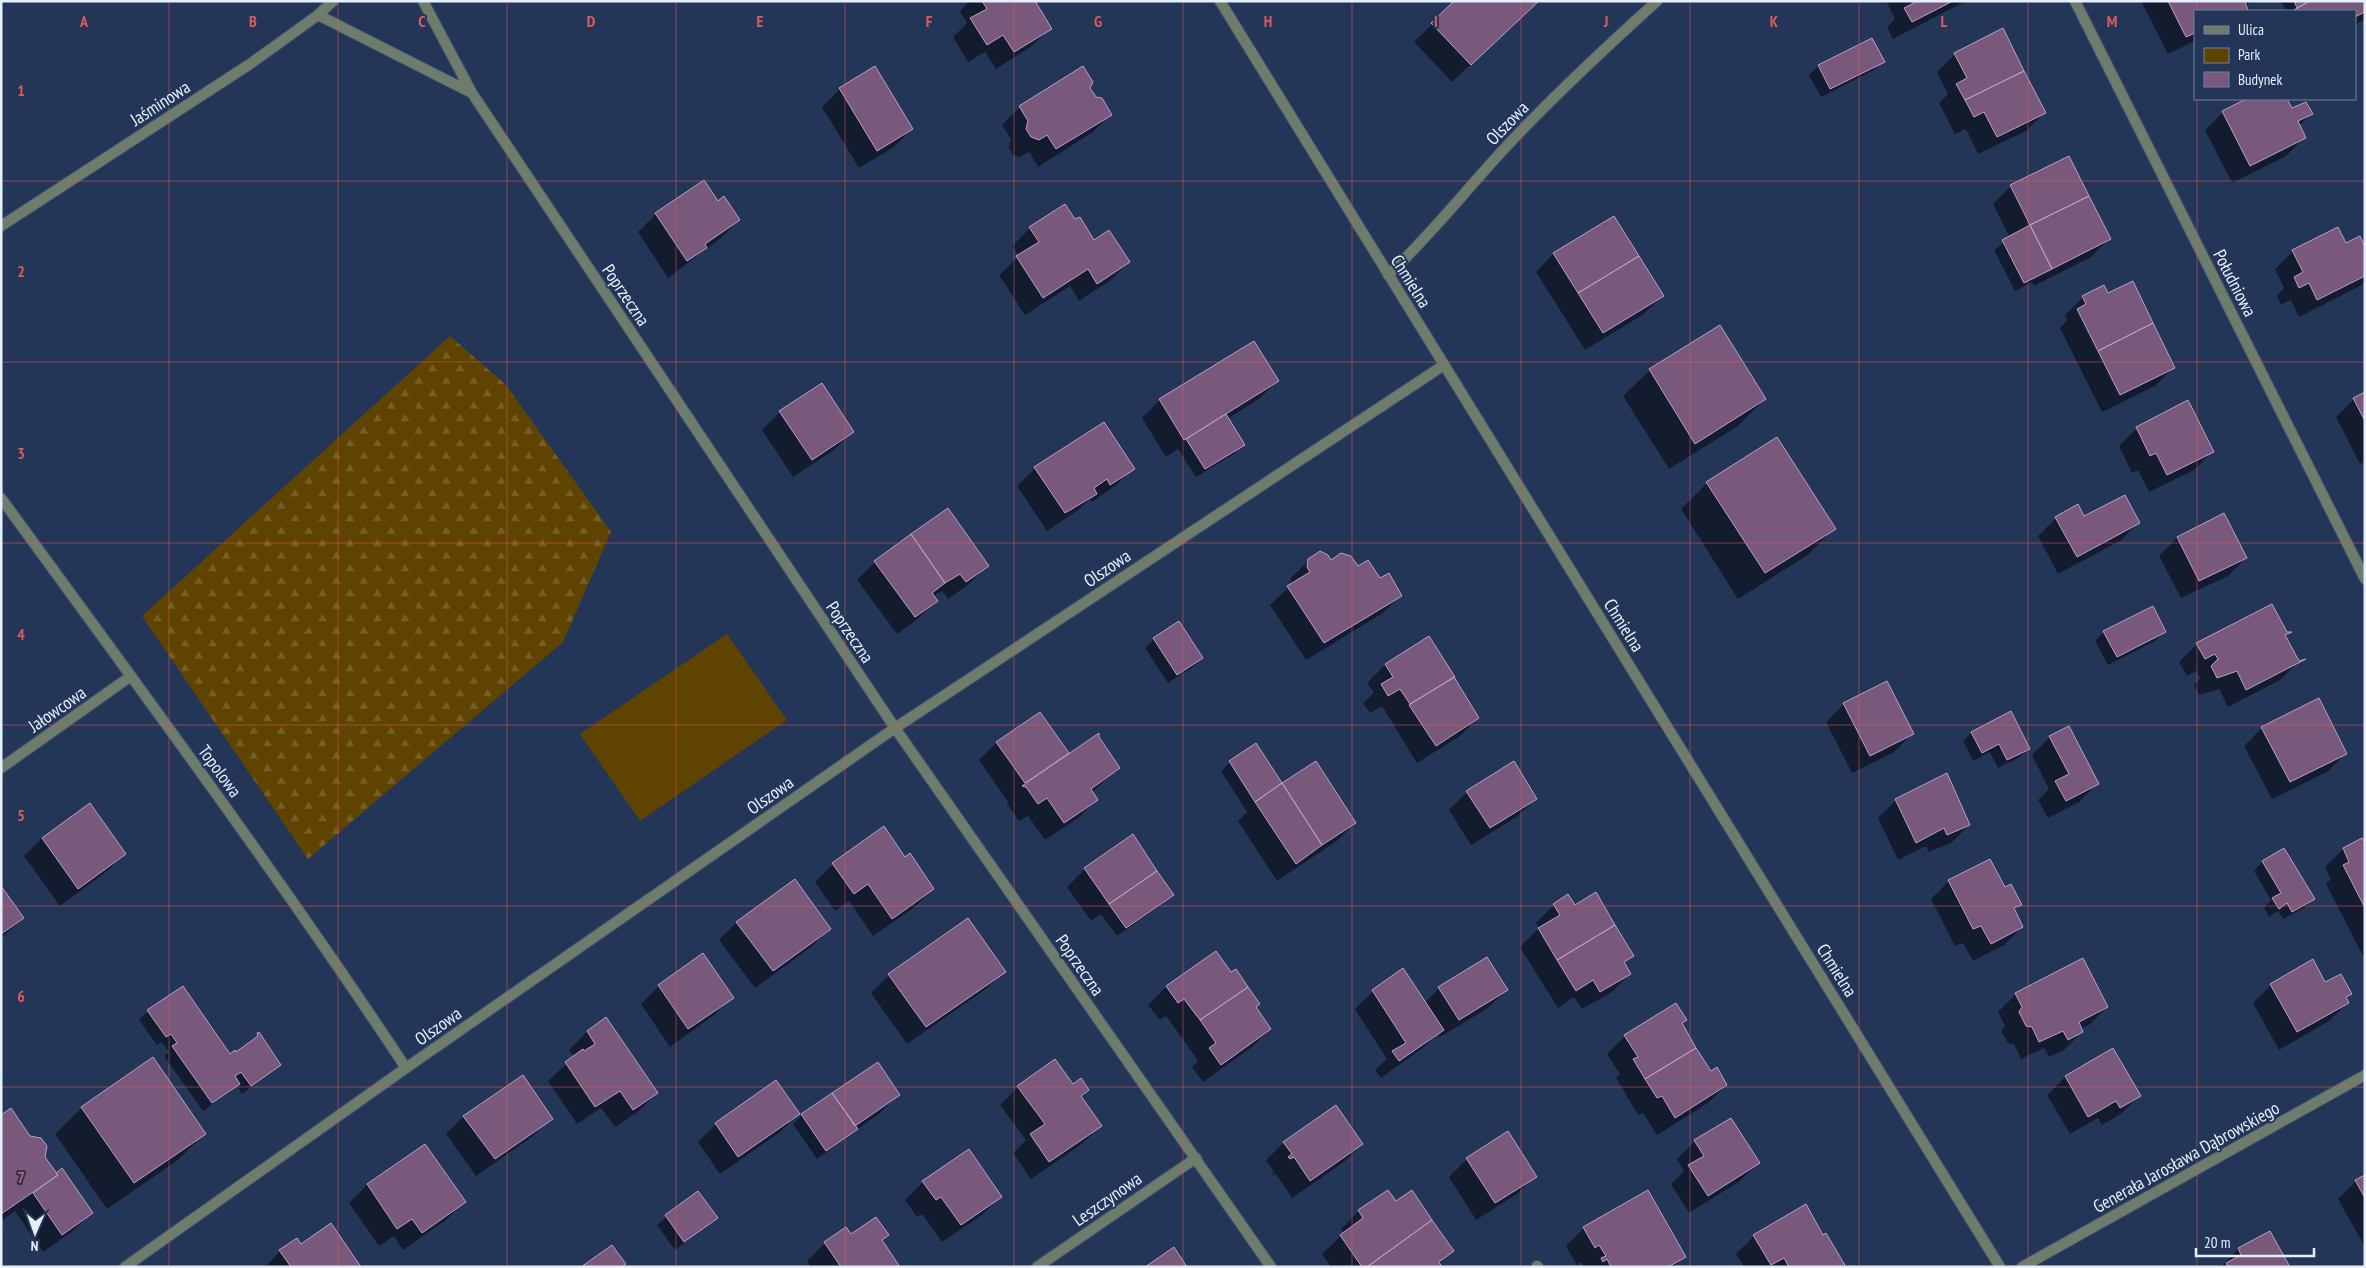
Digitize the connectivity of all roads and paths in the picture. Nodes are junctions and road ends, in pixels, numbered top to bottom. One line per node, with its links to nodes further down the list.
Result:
1 (333, 1): 6 (street, Jaśminowa)
2 (423, 1): 7 (street, Poprzeczna)
3 (1220, 1): 9 (street, Chmielna)
4 (1657, 1): 9 (street, Olszowa)
5 (2076, 1): 12 (street, Południowa)
6 (318, 15): 7 (street); 8 (street, Jaśminowa)
7 (472, 93): 14 (street, Poprzeczna)
8 (1, 226)
9 (1388, 275): 10 (street, Chmielna)
10 (1444, 365): 14 (street, Olszowa); 22 (street, Chmielna)
11 (1, 498): 13 (street, Topolowa)
12 (2365, 579)
13 (131, 676): 15 (street, Jałowcowa); 16 (street, Topolowa)
14 (895, 728): 16 (street, Olszowa); 18 (street, Poprzeczna)
15 (1, 768)
16 (406, 1068): 19 (street, Olszowa)
17 (2365, 1076): 23 (street, Generała Jarosława Dąbrowskiego)
18 (1196, 1158): 20 (street, Leszczynowa); 21 (street, Poprzeczna)
19 (125, 1267)
20 (1037, 1267)
21 (1271, 1267)
22 (2000, 1267)
23 (2022, 1267)

